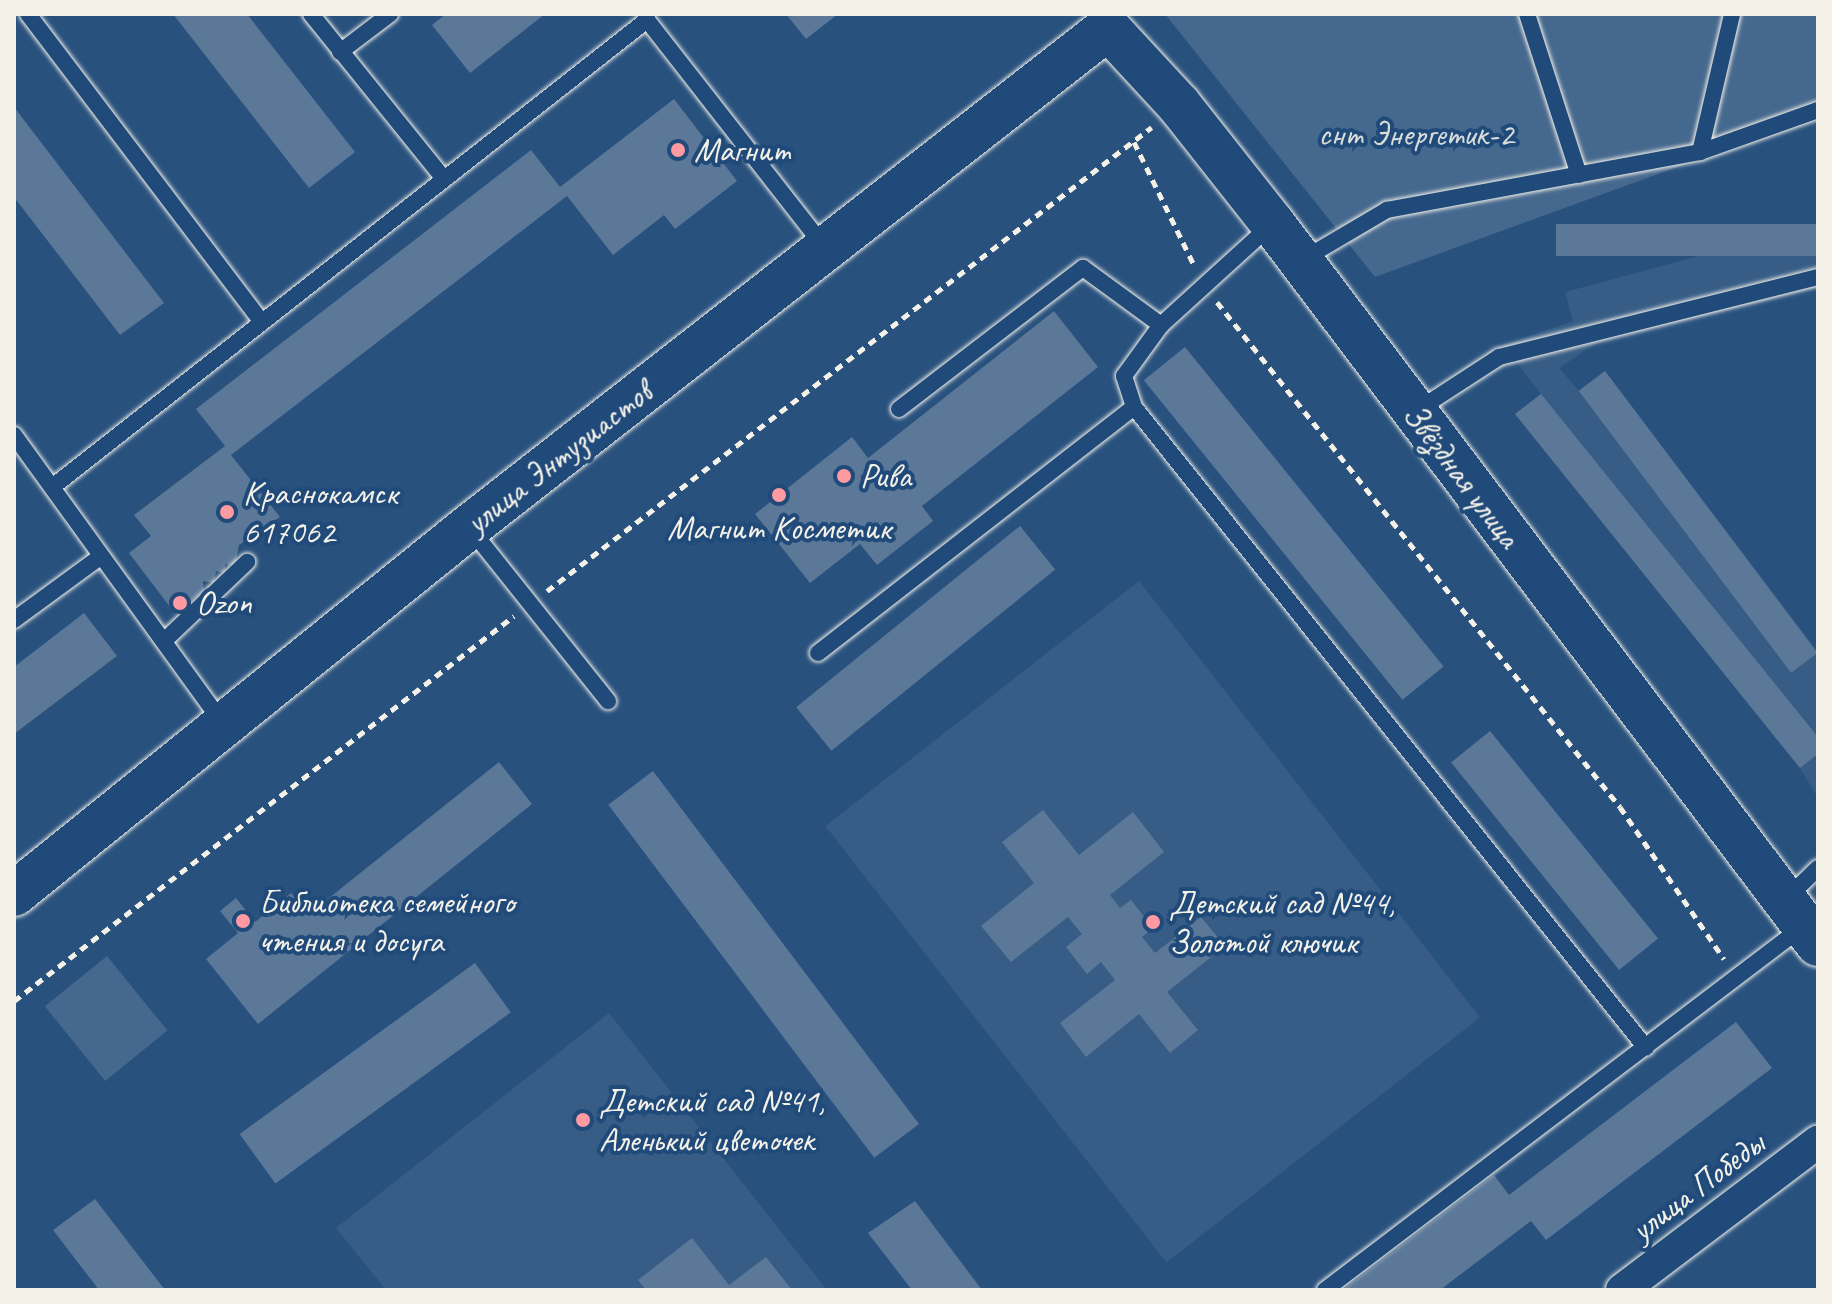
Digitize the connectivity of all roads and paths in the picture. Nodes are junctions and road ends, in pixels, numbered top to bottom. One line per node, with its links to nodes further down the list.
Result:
1 (28, 14): 19 (lane)
2 (311, 14): 7 (lane)
3 (390, 14): 7 (lane)
4 (1527, 14): 12 (lane)
5 (1732, 14): 11 (lane)
6 (1108, 21): 8 (street, Звёздная улица); 15 (street, улица Энтузиастов)
7 (340, 52): 13 (lane)
8 (1179, 105): 10 (path); 14 (street, Звёздная улица)
9 (1818, 110): 11 (lane)
10 (1134, 142): 18 (path); 29 (path)
11 (1700, 152): 12 (lane)
12 (1579, 175): 16 (lane)
13 (444, 179): 15 (lane); 19 (lane)
14 (1273, 224): 16 (street, Звёздная улица); 18 (lane)
15 (827, 251): 26 (street, улица Энтузиастов)
16 (1301, 261): 23 (street, Звёздная улица)
17 (1818, 277): 23 (lane)
18 (1204, 286): 20 (lane); 38 (path)
19 (261, 321): 25 (lane)
20 (1161, 325): 21 (lane); 22 (lane)
21 (1134, 407): 32 (lane); 40 (lane)
22 (899, 409)
23 (1414, 412): 37 (street, Звёздная улица)
24 (14, 435): 25 (lane)
25 (55, 485): 27 (lane)
26 (469, 527): 29 (lane); 34 (street, улица Энтузиастов)
27 (100, 557): 30 (lane); 31 (lane)
28 (247, 562): 31 (lane)
29 (530, 604): 33 (lane); 39 (path)
30 (14, 620)
31 (164, 641): 34 (lane)
32 (818, 653)
33 (608, 701)
34 (225, 727): 36 (street, улица Энтузиастов)
35 (1818, 868): 37 (lane)
36 (14, 894)
37 (1802, 923): 38 (lane)
38 (1738, 979): 40 (lane)
39 (14, 1001)
40 (1646, 1048): 42 (lane)
41 (1818, 1142): 43 (street, улица Победы)
42 (1325, 1290)
43 (1622, 1290)

